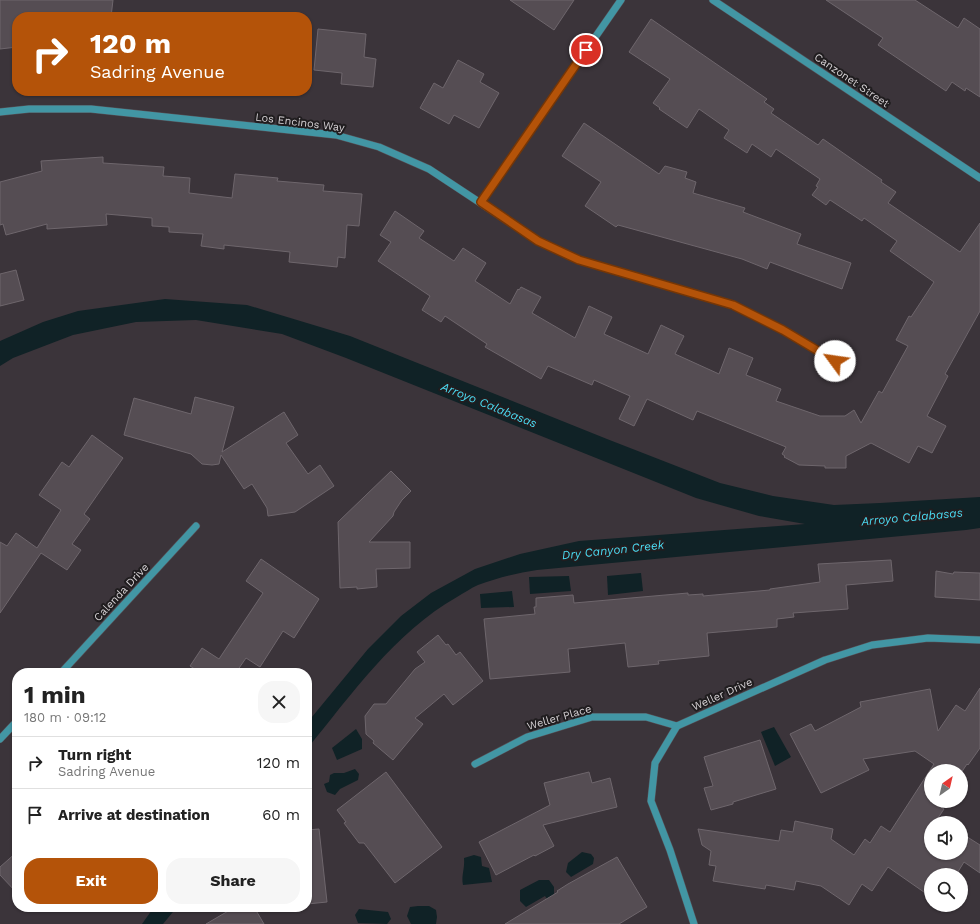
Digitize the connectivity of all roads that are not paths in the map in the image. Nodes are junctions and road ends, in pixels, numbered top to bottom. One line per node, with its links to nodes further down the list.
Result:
1 (621, 0): 5 (street)
2 (713, 0): 4 (street, Canzonet Street)
3 (0, 112): 5 (street, Los Encinos Way)
4 (980, 178)
5 (481, 202): 6 (street, Los Encinos Way)
6 (835, 361)
7 (196, 526): 9 (street, Calenda Drive)
8 (980, 640): 11 (street, Weller Drive)
9 (66, 668)
10 (12, 726): 12 (street)
11 (677, 726): 13 (street, Weller Place); 14 (street)
12 (0, 739)
13 (475, 764)
14 (694, 924)

